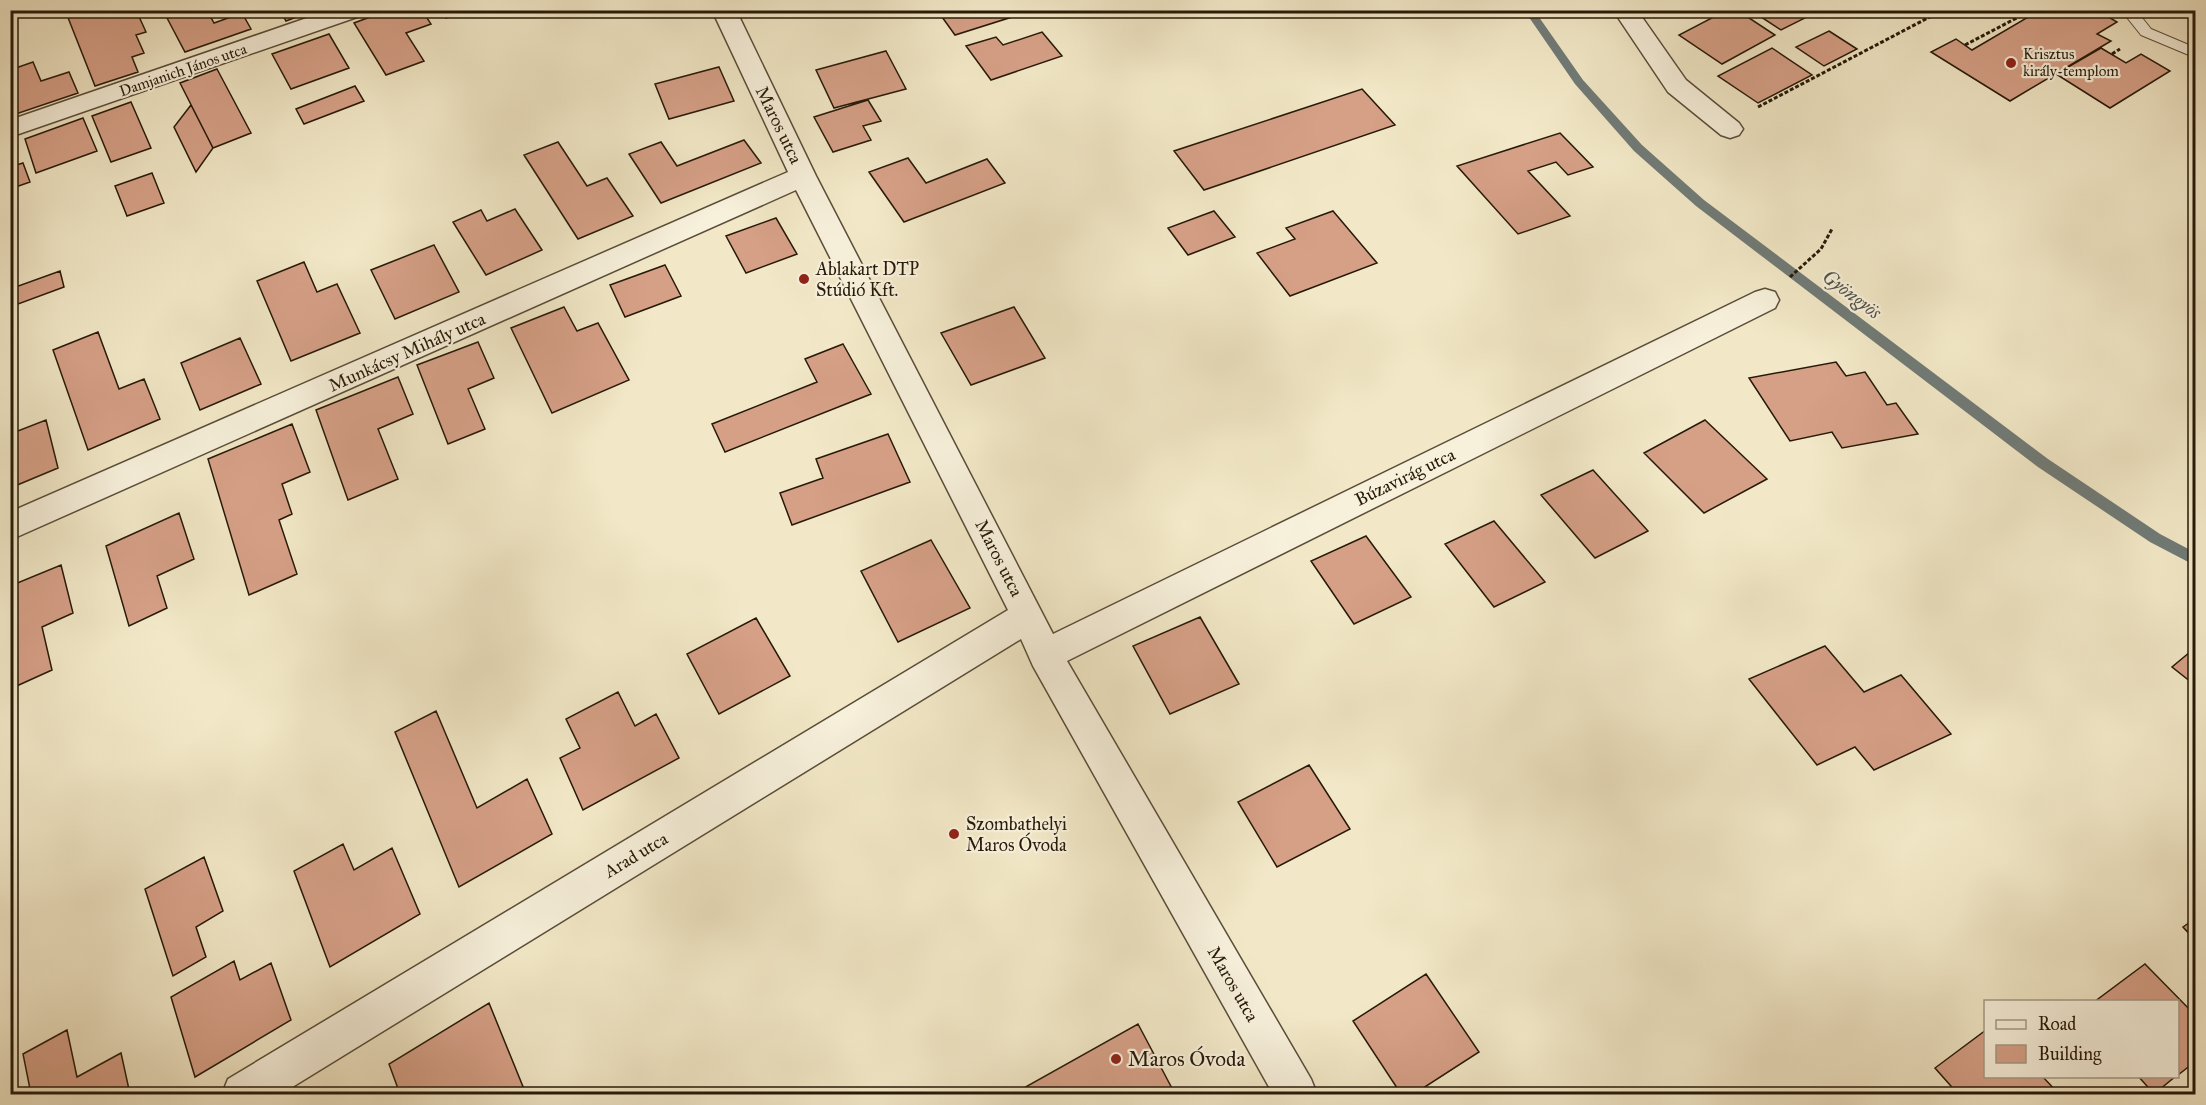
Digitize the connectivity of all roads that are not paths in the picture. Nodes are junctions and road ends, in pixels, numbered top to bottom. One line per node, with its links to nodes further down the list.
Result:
1 (355, 10): 7 (street, Damjanich János utca)
2 (724, 10): 8 (street, Maros utca)
3 (1625, 10): 6 (street)
4 (2128, 10): 5 (lane)
5 (2196, 54)
6 (1727, 127)
7 (10, 129)
8 (803, 176): 10 (street, Munkácsy Mihály utca); 11 (street, Maros utca)
9 (1765, 300): 12 (street, Búzavirág utca)
10 (10, 527)
11 (1028, 616): 12 (street, Maros utca); 13 (street, Arad utca)
12 (1045, 655): 14 (street, Maros utca)
13 (243, 1095)
14 (1296, 1095)

